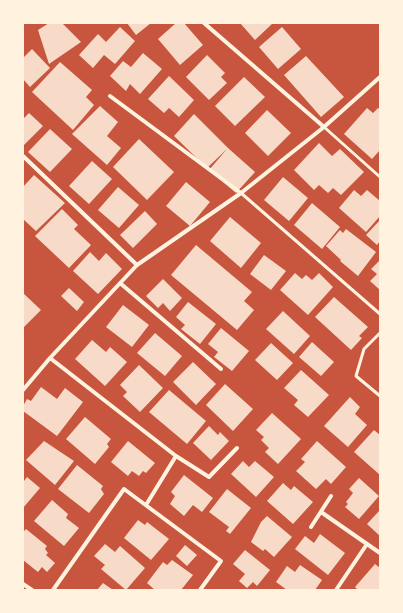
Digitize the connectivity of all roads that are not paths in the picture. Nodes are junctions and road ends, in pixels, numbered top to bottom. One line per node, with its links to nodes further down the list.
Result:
1 (204, 23): 4 (street)
2 (380, 77): 4 (street)
3 (110, 96): 7 (street)
4 (324, 127): 6 (lane); 7 (street)
5 (23, 156): 8 (street)
6 (380, 177)
7 (241, 193): 8 (street); 10 (lane)
8 (137, 265): 9 (street)
9 (120, 283): 12 (street); 13 (street)
10 (380, 314)
11 (380, 333): 15 (lane)
12 (50, 358): 14 (street); 17 (street)
13 (221, 369)
14 (23, 390)
15 (380, 396)
16 (236, 448): 17 (street)
17 (176, 456): 19 (street)
18 (332, 496): 20 (street)
19 (146, 505): 26 (street); 27 (street)
20 (321, 512): 21 (street); 22 (street)
21 (311, 527)
22 (367, 544): 23 (street); 28 (street)
23 (380, 553)
24 (23, 584): 25 (street)
25 (32, 590)
26 (53, 590)
27 (200, 590)
28 (336, 590)

